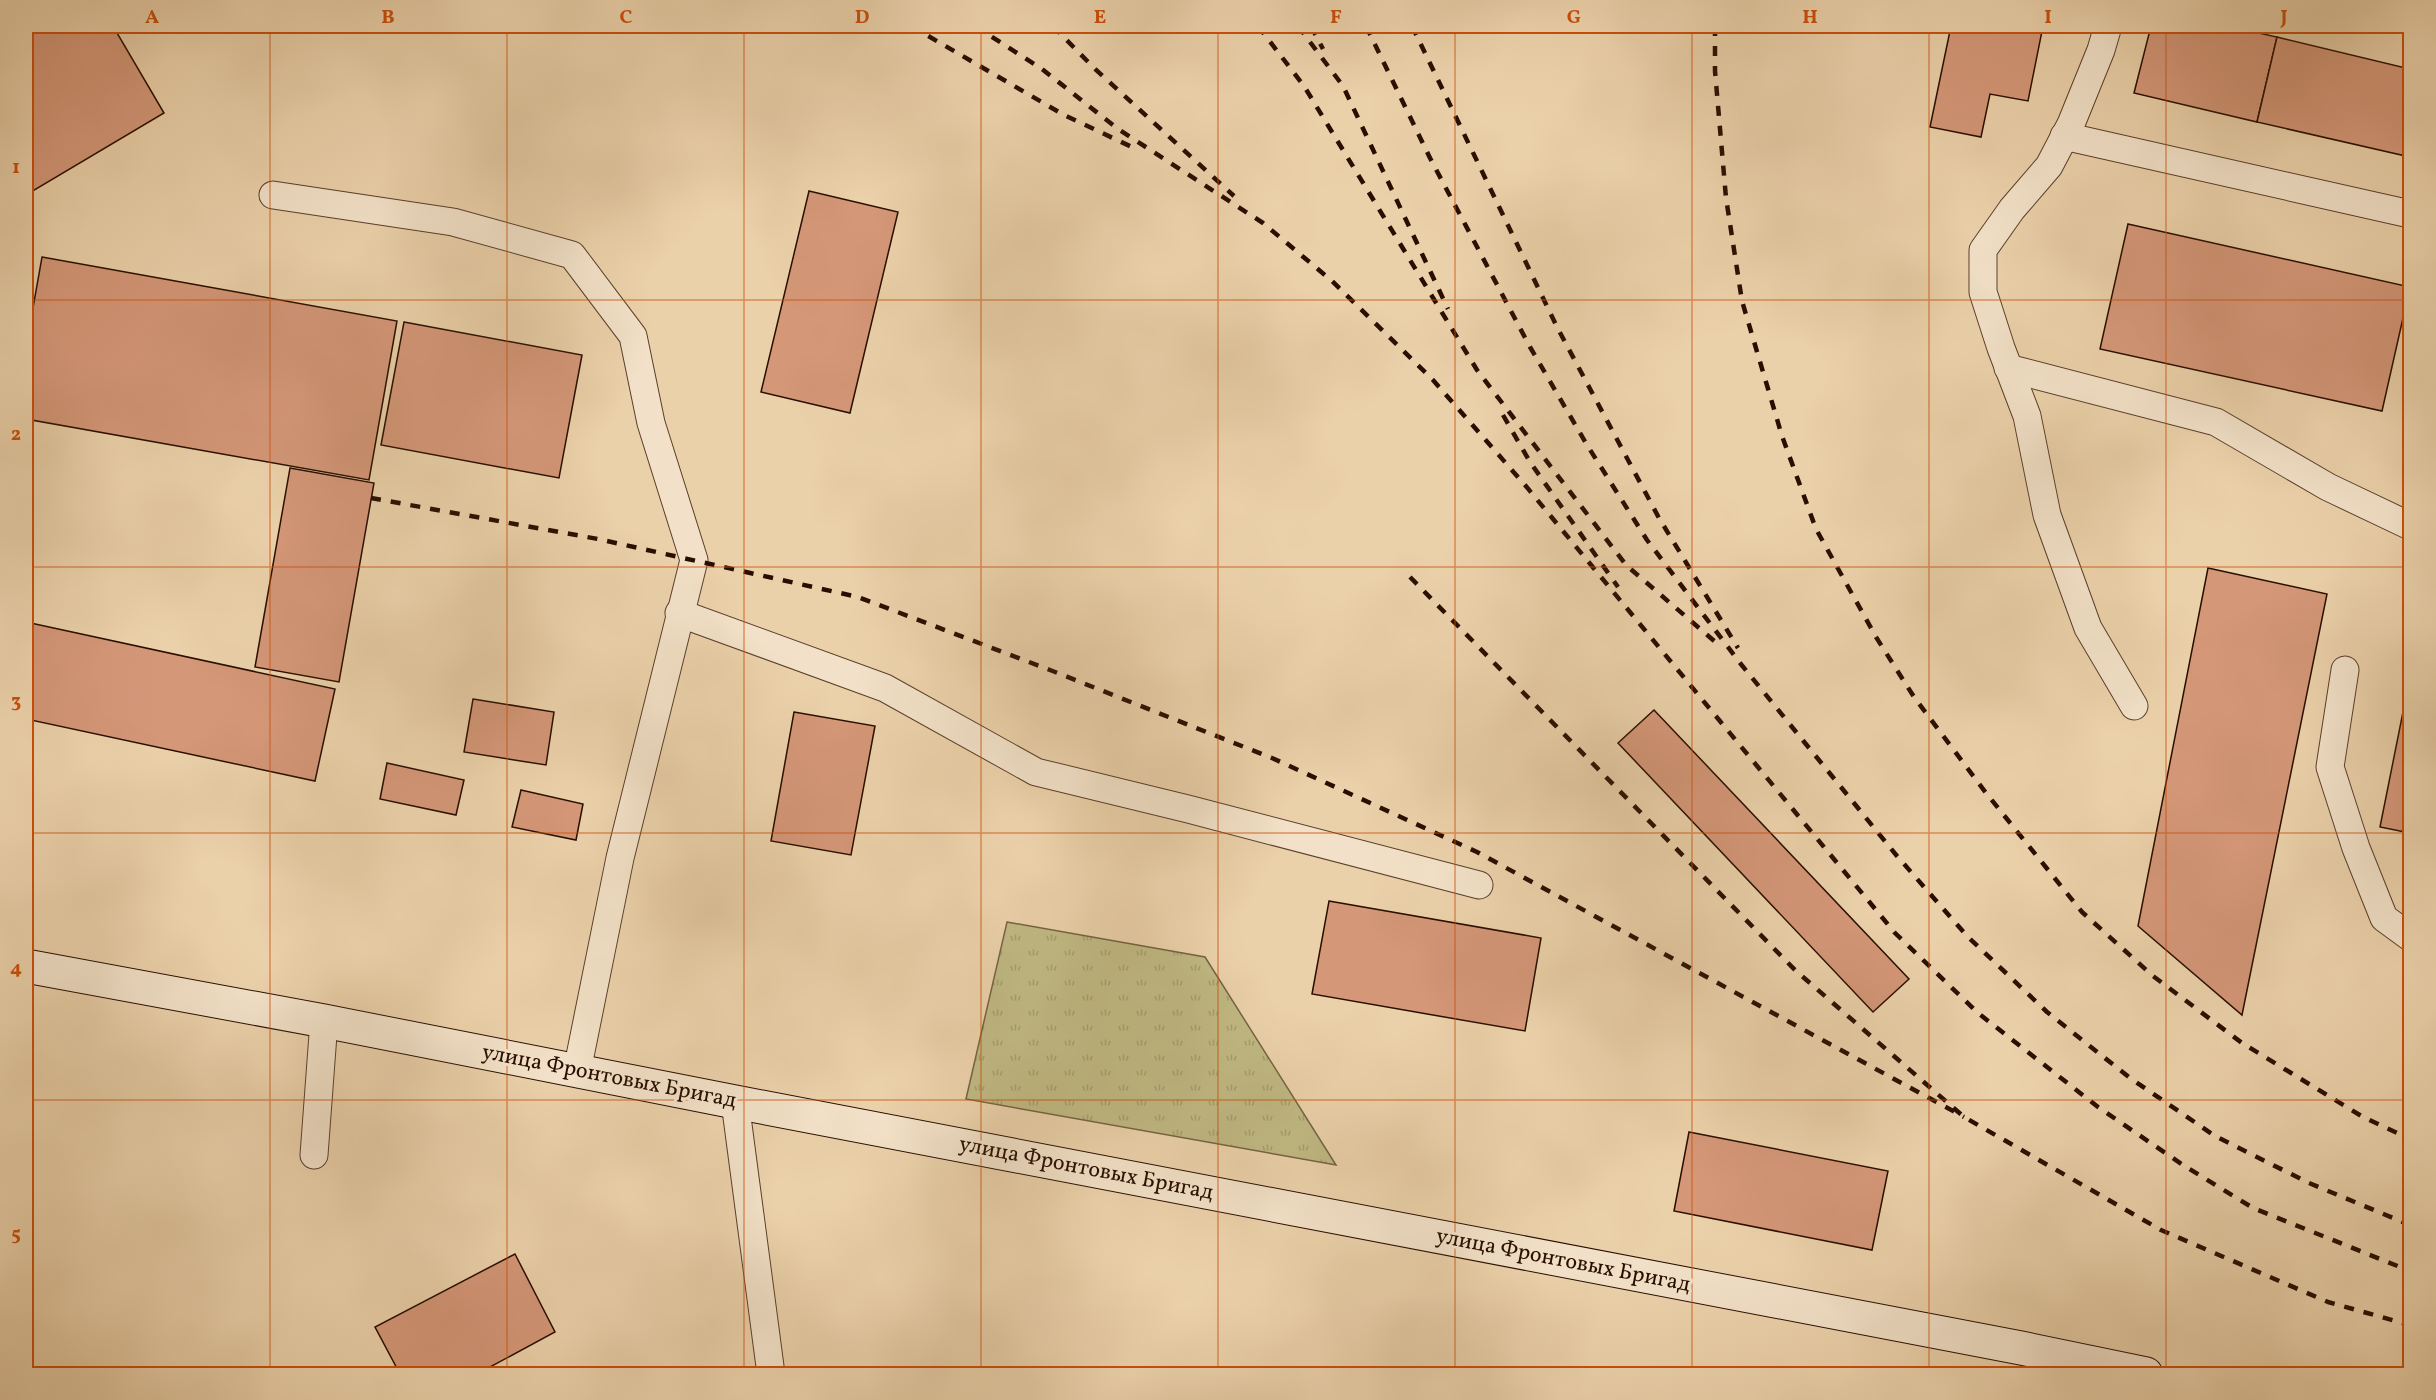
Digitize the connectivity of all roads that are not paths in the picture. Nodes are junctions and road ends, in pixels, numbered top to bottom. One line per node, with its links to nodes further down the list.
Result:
1 (2108, 26): 2 (lane)
2 (2064, 136): 4 (lane); 5 (lane)
3 (273, 195): 7 (lane)
4 (2410, 214)
5 (2008, 368): 6 (lane); 9 (lane)
6 (2410, 526)
7 (679, 613): 10 (lane); 14 (lane)
8 (2345, 670): 11 (lane)
9 (2134, 706)
10 (1479, 885)
11 (2410, 938)
12 (26, 966): 13 (main road, улица Фронтовых Бригад)
13 (324, 1021): 14 (main road, улица Фронтовых Бригад); 16 (lane)
14 (577, 1071): 15 (main road, улица Фронтовых Бригад)
15 (735, 1102): 17 (lane); 18 (main road, улица Фронтовых Бригад)
16 (314, 1155)
17 (771, 1374)
18 (2146, 1374)

